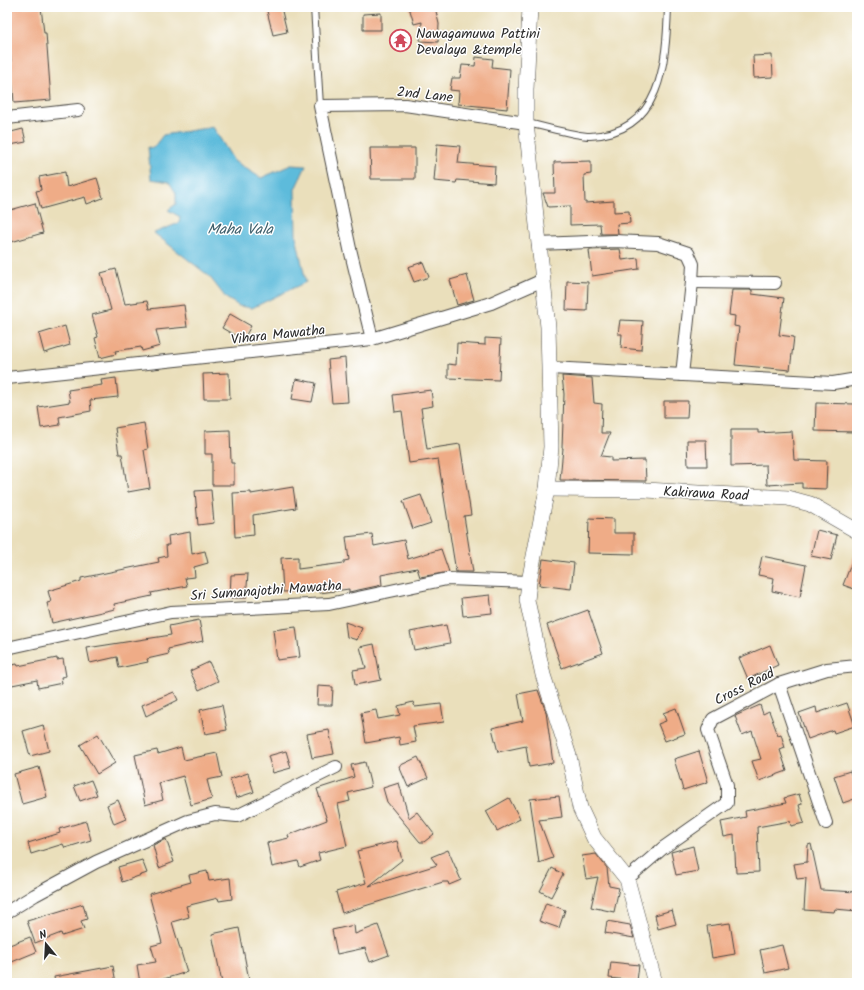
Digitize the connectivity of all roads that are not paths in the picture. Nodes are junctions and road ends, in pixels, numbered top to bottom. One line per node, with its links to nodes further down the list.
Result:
1 (314, 7): 4 (lane)
2 (530, 7): 7 (street)
3 (668, 7): 7 (lane)
4 (320, 106): 7 (street, 2nd Lane); 12 (street)
5 (78, 110): 6 (street)
6 (7, 118)
7 (526, 123): 8 (street)
8 (538, 244): 9 (street); 10 (street)
9 (543, 280): 12 (street, Vihara Mawatha); 13 (street)
10 (692, 282): 11 (street); 14 (street)
11 (775, 283)
12 (372, 339): 15 (street, Vihara Mawatha)
13 (550, 368): 14 (street); 17 (street)
14 (682, 375): 16 (street)
15 (7, 378)
16 (857, 379)
17 (547, 489): 18 (street, Kakirawa Road); 19 (street)
18 (857, 531)
19 (529, 582): 20 (street, Sri Sumanajothi Mawatha); 25 (street)
20 (7, 648)
21 (857, 666): 22 (street, Cross Road)
22 (779, 684): 24 (street); 25 (street, Cross Road)
23 (336, 767): 26 (street)
24 (826, 823)
25 (627, 879): 27 (street)
26 (7, 912)
27 (655, 983)

